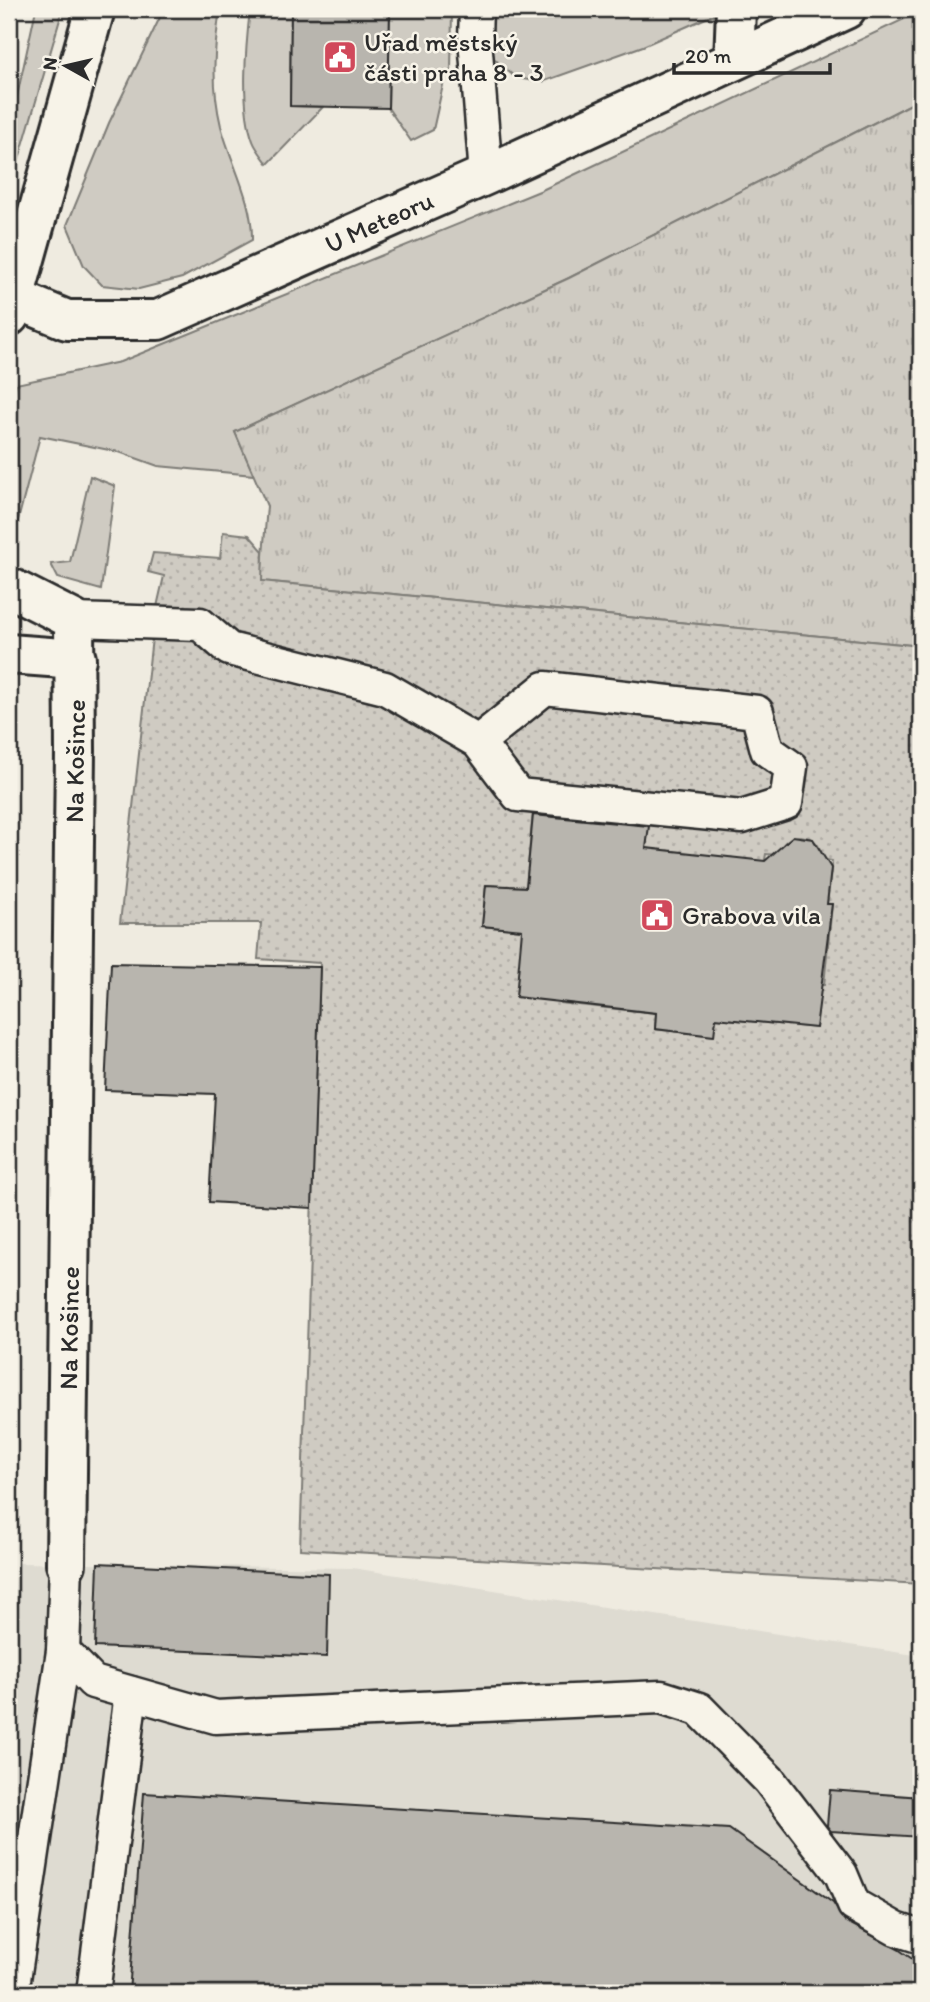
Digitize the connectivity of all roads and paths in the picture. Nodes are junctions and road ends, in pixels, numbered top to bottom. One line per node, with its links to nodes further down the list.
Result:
1 (95, 9): 7 (street)
2 (476, 9): 6 (lane)
3 (736, 9): 5 (street)
4 (846, 9): 5 (street, U Meteoru)
5 (734, 60): 6 (street, U Meteoru)
6 (486, 175): 7 (street, U Meteoru)
7 (11, 307)
8 (9, 587): 9 (street)
9 (74, 620): 11 (street, Na Košince); 12 (lane)
10 (9, 654): 11 (street)
11 (76, 659): 13 (street, Na Košince)
12 (478, 742): 12 (lane)
13 (66, 1564): 14 (lane, Na Košince)
14 (63, 1651): 15 (lane); 17 (lane, Na Košince)
15 (131, 1693): 16 (lane); 18 (lane)
16 (921, 1937)
17 (12, 1993)
18 (93, 1993)

